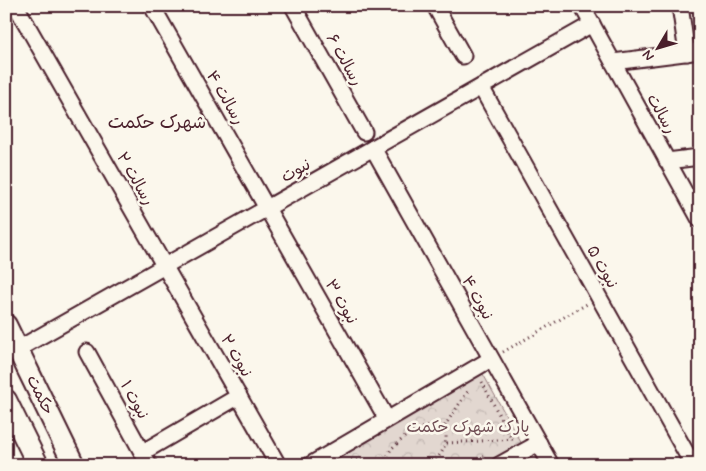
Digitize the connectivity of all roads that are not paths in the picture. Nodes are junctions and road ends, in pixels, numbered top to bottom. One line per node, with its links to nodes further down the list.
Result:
1 (16, 6): 18 (street, رسالت ۲)
2 (152, 6): 16 (street, رسالت ۴)
3 (293, 6): 12 (street, رسالت ۶)
4 (435, 6): 9 (street)
5 (582, 6): 7 (street, رسالت)
6 (680, 6): 8 (street)
7 (592, 24): 10 (street, رسالت); 11 (street, نبوت)
8 (693, 52): 10 (street)
9 (463, 56)
10 (613, 62): 15 (street, رسالت)
11 (481, 87): 13 (street, نبوت); 34 (street, نبوت ۵)
12 (364, 132)
13 (373, 148): 16 (street, نبوت); 22 (street, نبوت ۴)
14 (700, 157): 15 (street)
15 (667, 161): 17 (street, رسالت)
16 (267, 208): 18 (street, نبوت); 25 (street, نبوت ۳)
17 (700, 220)
18 (164, 266): 20 (street, نبوت); 23 (street, نبوت ۲)
19 (6, 325): 20 (street, حکمت)
20 (18, 349): 29 (street, حکمت)
21 (87, 352): 27 (street, نبوت ۱)
22 (491, 359): 26 (street, نبوت ۴); 31 (street)
23 (239, 396): 27 (street); 30 (street, نبوت ۲)
24 (6, 400): 28 (street, حکمت)
25 (384, 414)
26 (539, 443): 32 (street); 33 (street, نبوت ۴)
27 (146, 459)
28 (38, 465)
29 (74, 465)
30 (278, 465)
31 (310, 465)
32 (499, 465)
33 (551, 465)
34 (694, 465)

